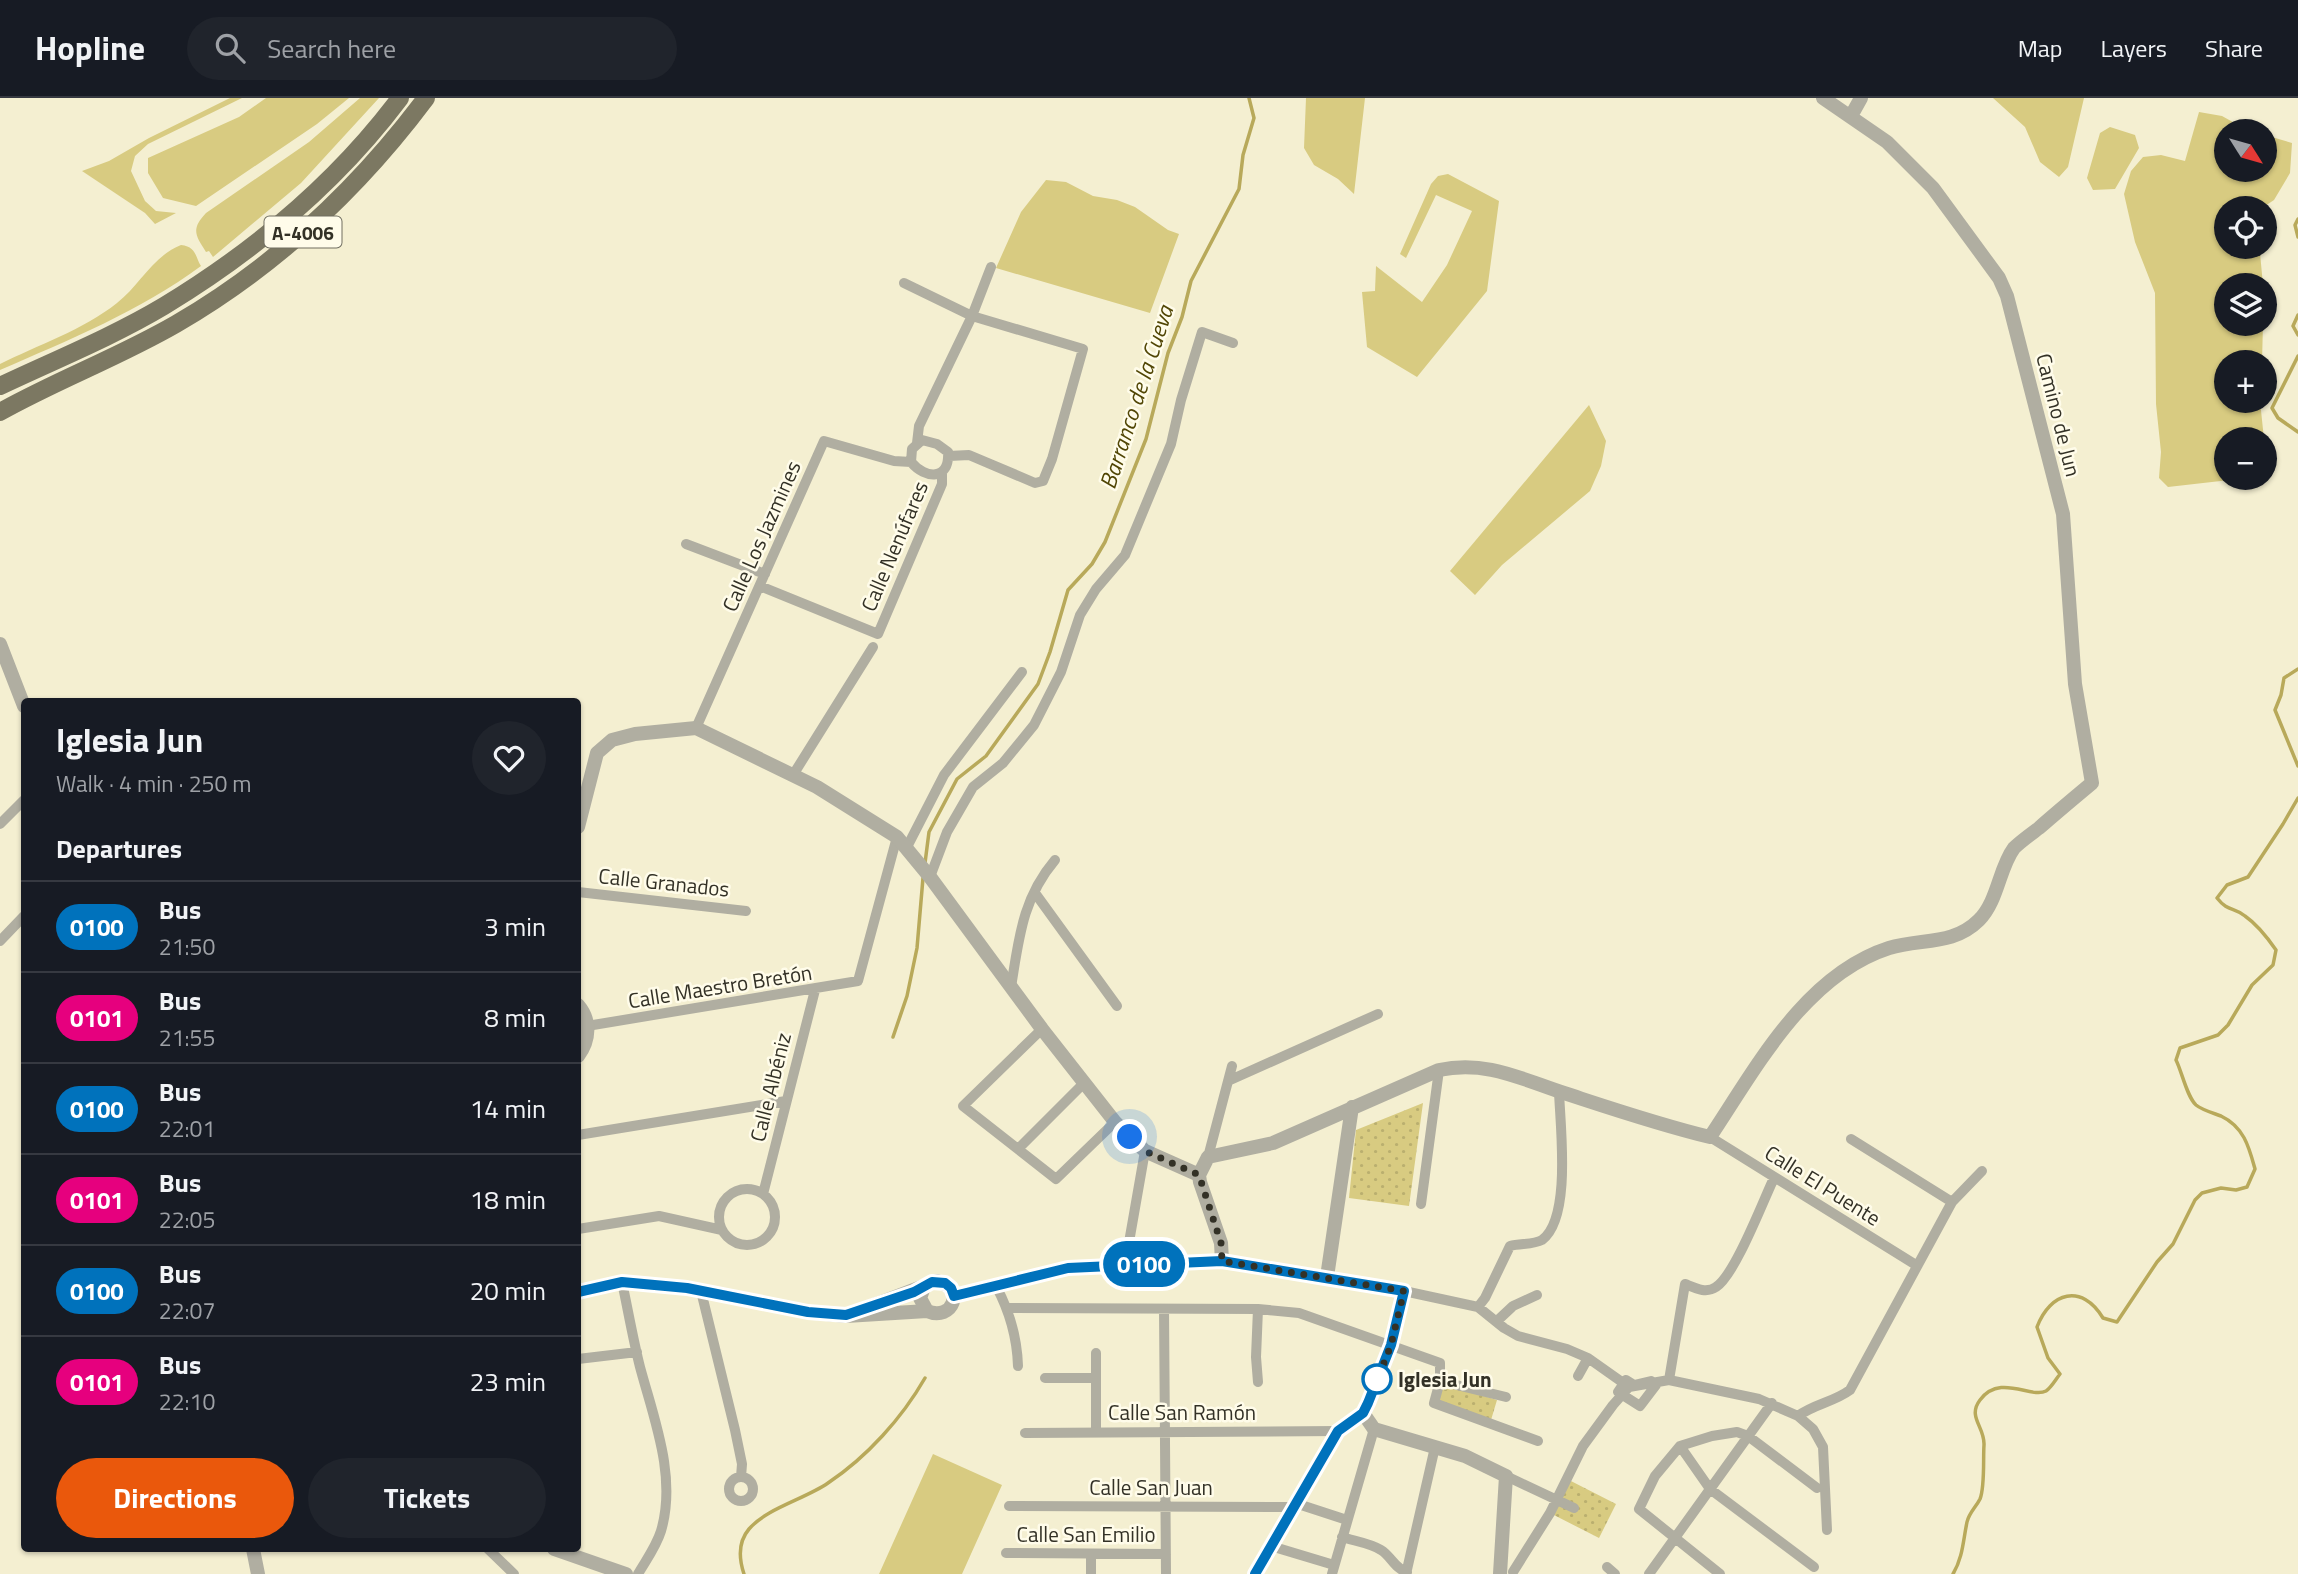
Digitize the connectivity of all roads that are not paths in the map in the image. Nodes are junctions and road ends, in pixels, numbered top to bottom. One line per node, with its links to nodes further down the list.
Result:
1 (400, 98): 10 (main road, A-4006)
2 (426, 98): 11 (main road, A-4006)
3 (1823, 98): 5 (street, Camino de Jun)
4 (1861, 98): 5 (street)
5 (1851, 116): 53 (street, Camino de Jun)
6 (991, 267): 8 (street)
7 (904, 283): 8 (street)
8 (972, 316): 12 (street); 13 (street)
9 (1233, 343): 30 (street)
10 (0, 386)
11 (0, 412)
12 (917, 443): 13 (street); 14 (street)
13 (948, 456): 15 (street)
14 (911, 462): 15 (street); 17 (street, Calle Los Jazmines)
15 (942, 472): 18 (street, Calle Nenúfares)
16 (686, 544): 17 (street)
17 (765, 574): 18 (street, Calle Los Jazmines)
18 (760, 586): 23 (street, Calle Los Jazmines)
19 (0, 644): 22 (street)
20 (873, 647): 24 (street)
21 (1022, 672): 28 (street)
22 (21, 698)
23 (695, 728): 24 (street); 26 (street)
24 (793, 775): 28 (street)
25 (21, 803): 27 (street)
26 (581, 814)
27 (0, 824)
28 (902, 843): 30 (street); 37 (street, Calle Maestro Bretón)
29 (1055, 860): 32 (street)
30 (930, 877): 36 (street)
31 (581, 892): 33 (street, Calle Granados)
32 (1035, 893): 36 (street); 38 (street)
33 (746, 911)
34 (21, 919): 35 (street)
35 (0, 941)
36 (1011, 987): 42 (street)
37 (815, 990): 41 (street, Calle Maestro Bretón); 49 (street, Calle Albéniz)
38 (1117, 1006)
39 (581, 1010): 41 (street)
40 (1378, 1014): 46 (street)
41 (587, 1027): 43 (street)
42 (1042, 1029): 47 (street); 55 (street)
43 (581, 1051)
44 (1232, 1066): 46 (street)
45 (1439, 1070): 48 (street); 50 (street); 63 (street)
46 (1228, 1081): 57 (street)
47 (1084, 1083): 51 (street); 55 (street)
48 (1559, 1091): 53 (street); 78 (street)
49 (786, 1101): 52 (street); 61 (street, Calle Albéniz)
50 (1352, 1107): 57 (street); 69 (street)
51 (1115, 1122): 55 (street); 56 (street)
52 (581, 1135)
53 (1710, 1137): 60 (street, Calle El Puente)
54 (1851, 1139): 62 (street)
55 (1018, 1149)
56 (1145, 1151): 59 (street); 67 (street)
57 (1208, 1157): 59 (street)
58 (1982, 1171): 62 (street)
59 (1199, 1175): 66 (street)
60 (1774, 1178): 68 (street, Calle El Puente); 94 (street)
61 (763, 1194): 65 (street); 65 (street)
62 (1951, 1202): 68 (street)
63 (1422, 1203)
64 (581, 1228): 65 (street)
65 (722, 1230)
66 (1222, 1261): 67 (street); 69 (street)
67 (1125, 1265): 71 (street)
68 (1916, 1265): 102 (street)
69 (1327, 1277): 75 (street)
70 (622, 1282): 73 (street); 74 (street); 86 (street)
71 (996, 1286): 77 (street); 79 (street)
72 (924, 1287): 77 (street); 82 (street); 83 (street)
73 (581, 1291)
74 (701, 1291): 83 (street); 113 (street)
75 (1404, 1291): 78 (street); 85 (street)
76 (1538, 1295): 84 (street)
77 (954, 1296): 82 (street)
78 (1478, 1307): 84 (street)
79 (1008, 1308): 80 (street); 90 (street)
80 (1164, 1309): 81 (street); 106 (street)
81 (1258, 1309): 85 (street); 96 (street)
82 (927, 1311): 83 (street)
83 (846, 1315)
84 (1497, 1321): 88 (street)
85 (1391, 1345): 95 (street); 101 (street)
86 (637, 1352): 89 (street); 139 (street)
87 (1096, 1353): 93 (street)
88 (1588, 1358): 91 (street); 98 (street)
89 (581, 1359)
90 (1018, 1366)
91 (1578, 1376)
92 (1045, 1378): 93 (street)
93 (1096, 1378): 105 (street)
94 (1669, 1380): 97 (street); 100 (street)
95 (1440, 1381): 99 (street); 109 (street)
96 (1258, 1382)
97 (1654, 1384): 98 (street); 98 (street)
98 (1625, 1388): 116 (street)
99 (1506, 1398)
100 (1772, 1403): 102 (street); 108 (street)
101 (1363, 1413): 103 (street); 104 (street)
102 (1798, 1416): 122 (street)
103 (1374, 1429): 111 (street); 121 (street)
104 (1338, 1431): 106 (street, Calle San Ramón); 117 (street)
105 (1096, 1432): 106 (street, Calle San Ramón); 107 (street, Calle San Ramón)
106 (1165, 1432): 119 (street)
107 (1026, 1433)
108 (1748, 1436): 110 (street); 114 (street); 115 (street)
109 (1538, 1441)
110 (1680, 1446): 115 (street); 124 (street)
111 (1435, 1447): 112 (street); 134 (street)
112 (1506, 1476): 116 (street); 135 (street)
113 (741, 1477)
114 (1817, 1488)
115 (1710, 1489): 124 (street); 132 (street)
116 (1557, 1500): 120 (street); 135 (street)
117 (1294, 1505): 119 (street, Calle San Juan); 121 (street, Calle San Juan); 125 (street)
118 (1009, 1506): 119 (street, Calle San Juan)
119 (1165, 1507): 131 (street)
120 (1574, 1507)
121 (1347, 1520): 123 (street)
122 (1827, 1530)
123 (1342, 1537): 133 (street); 134 (street)
124 (1675, 1538): 143 (street); 144 (street)
125 (1271, 1546): 133 (street); 142 (street)
126 (254, 1552): 136 (street)
127 (491, 1552): 137 (street)
128 (563, 1552): 138 (street)
129 (1006, 1553): 130 (street, Calle San Emilio)
130 (1091, 1553): 131 (street, Calle San Emilio); 140 (street)
131 (1166, 1554): 141 (street)
132 (1814, 1567)
133 (1333, 1569)
134 (1407, 1573)
135 (1507, 1573)
136 (258, 1574)
137 (514, 1574)
138 (626, 1574)
139 (638, 1574)
140 (1091, 1574)
141 (1166, 1574)
142 (1255, 1574)
143 (1649, 1574)
144 (1720, 1574)

